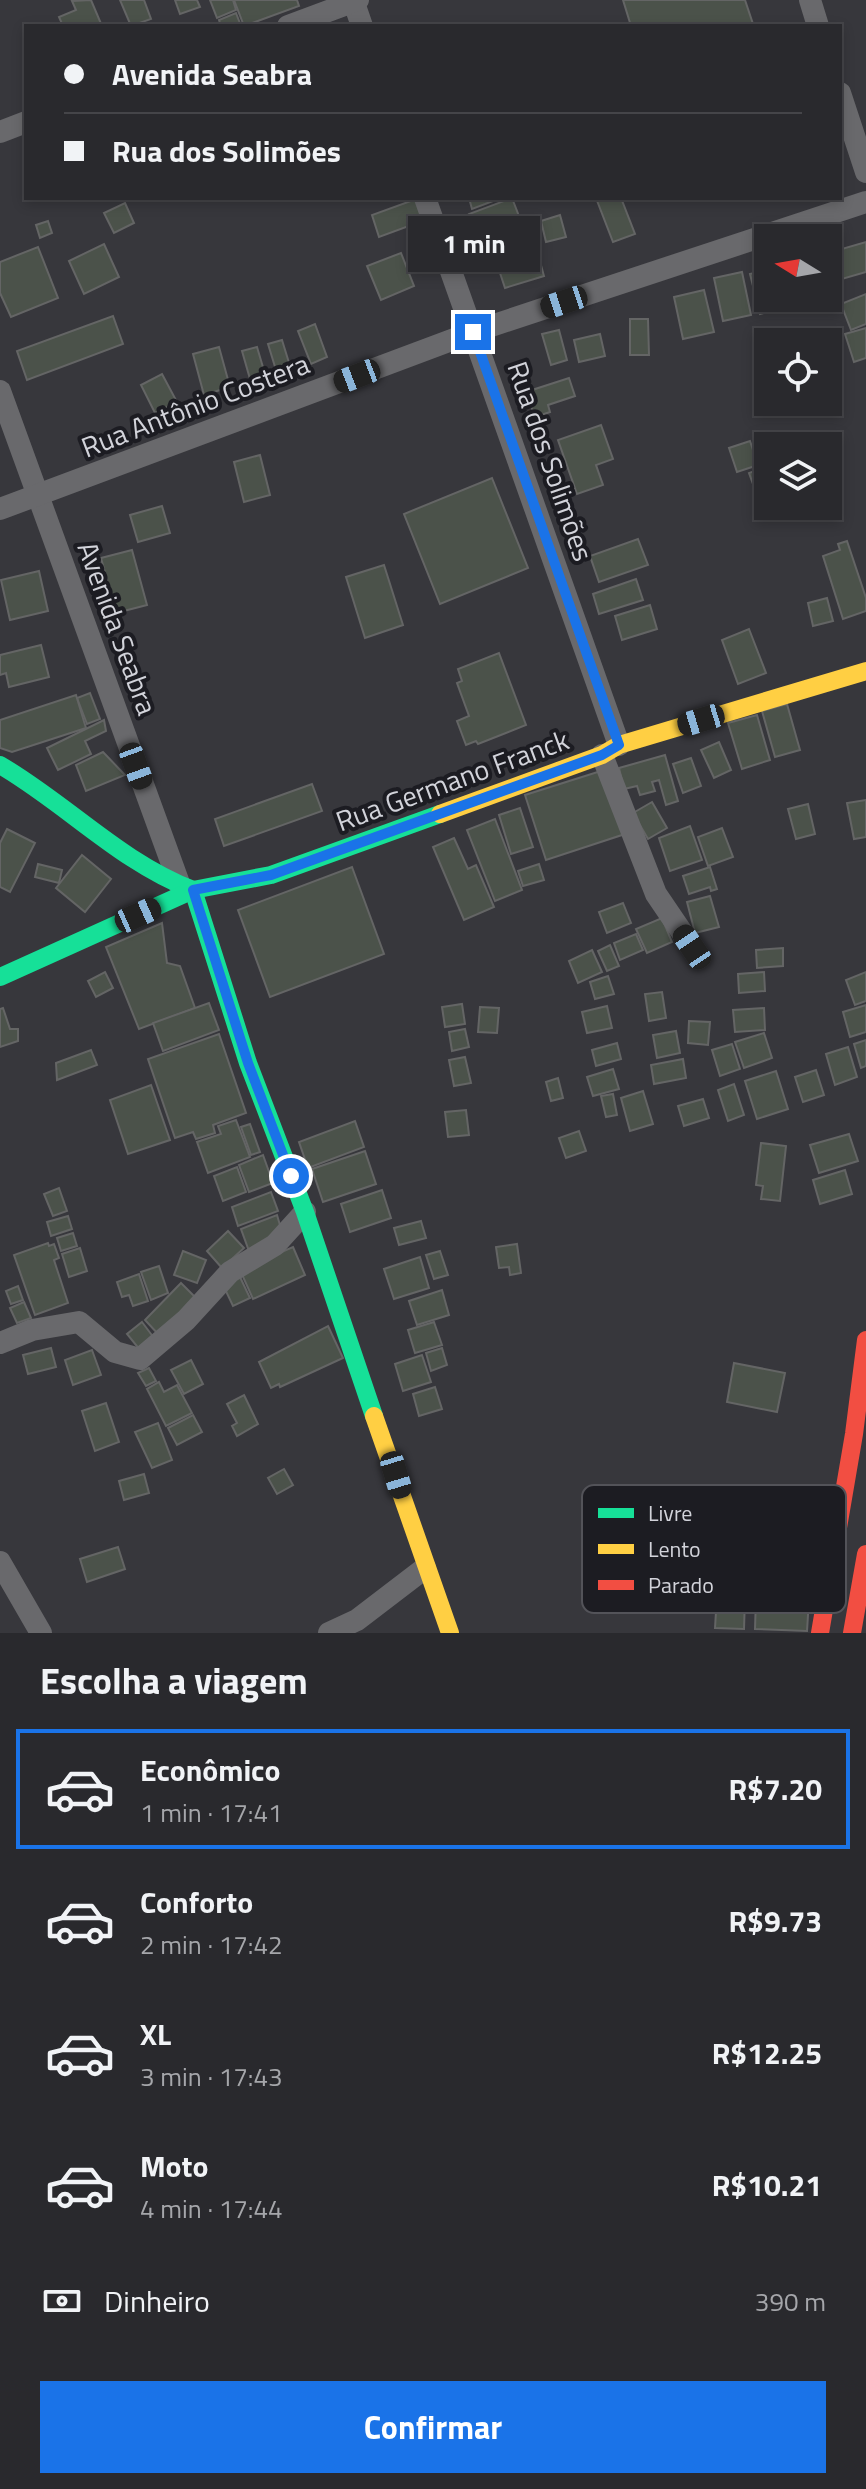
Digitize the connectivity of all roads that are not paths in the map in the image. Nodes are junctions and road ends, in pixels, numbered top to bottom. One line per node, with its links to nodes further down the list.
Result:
1 (810, 0): 5 (street)
2 (355, 1): 3 (street); 4 (street)
3 (293, 24)
4 (361, 24)
5 (817, 24)
6 (842, 99): 9 (street)
7 (24, 123): 8 (street)
8 (0, 132)
9 (866, 172)
10 (426, 200): 12 (street, Rua dos Solimões)
11 (866, 202): 12 (street, Rua Antônio Costera)
12 (473, 332): 14 (street, Rua Antônio Costera); 17 (street, Rua dos Solimões)
13 (0, 391): 14 (street, Avenida Seabra)
14 (38, 496): 15 (street, Rua Antônio Costera); 19 (street, Avenida Seabra)
15 (0, 509)
16 (866, 671): 17 (street, Rua Germano Franck)
17 (610, 750): 19 (street, Rua Germano Franck); 20 (street, Rua dos Solimões)
18 (0, 765): 19 (street)
19 (186, 888): 21 (street, Rua Germano Franck); 22 (street, Avenida Seabra)
20 (692, 947)
21 (0, 977)
22 (305, 1212): 24 (street); 28 (street, Avenida Seabra)
23 (866, 1340): 25 (street)
24 (0, 1343)
25 (845, 1485)
26 (866, 1554): 34 (street)
27 (0, 1562): 30 (street)
28 (425, 1568): 31 (street); 32 (street, Avenida Seabra)
29 (823, 1613): 33 (street)
30 (41, 1633)
31 (329, 1633)
32 (450, 1633)
33 (820, 1633)
34 (852, 1633)

